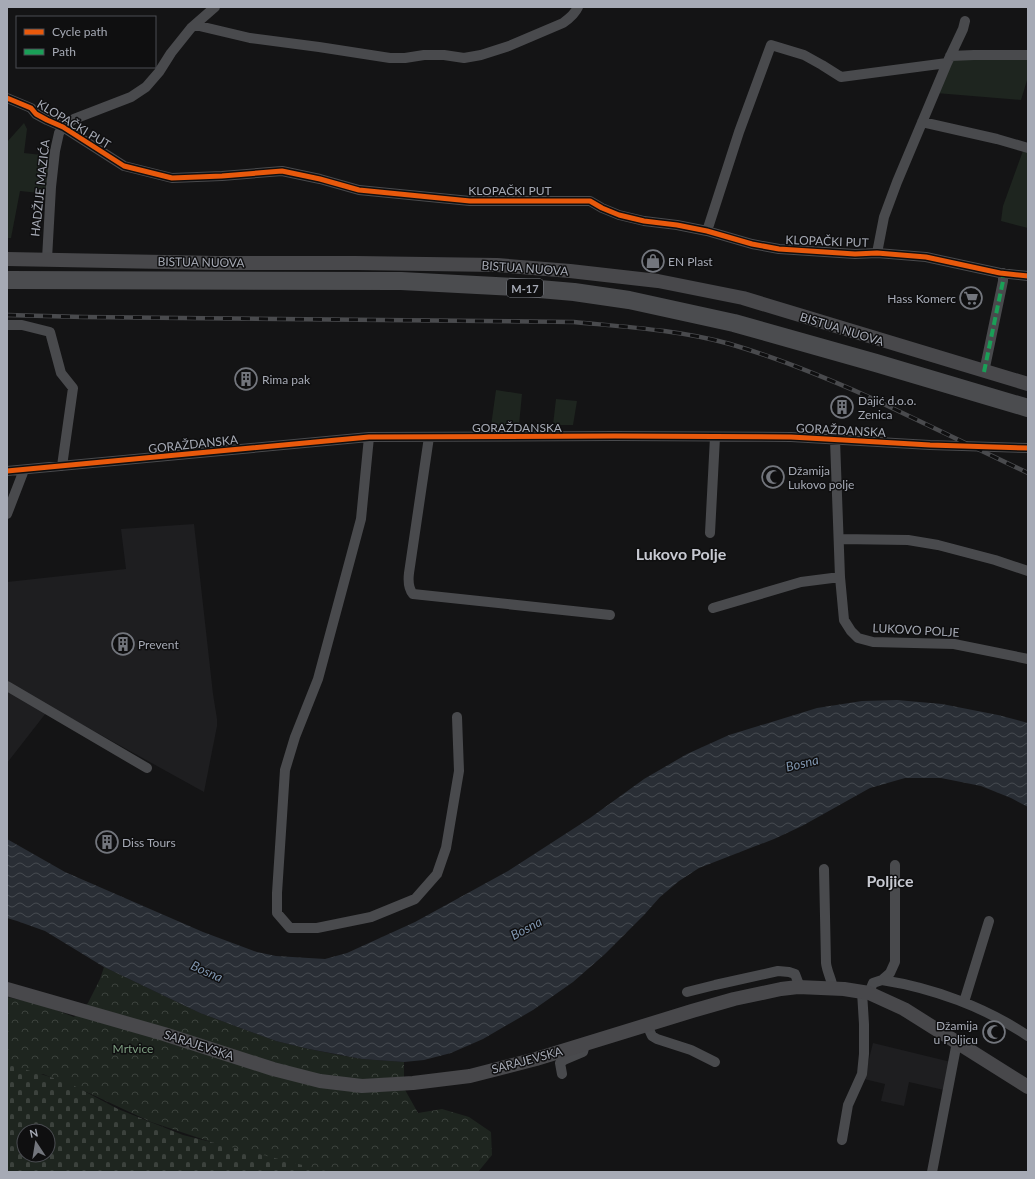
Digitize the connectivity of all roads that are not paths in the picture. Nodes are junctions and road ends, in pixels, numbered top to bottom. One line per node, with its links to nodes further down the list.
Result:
1 (215, 7): 4 (street, HADŽIJE MAZIĆA)
2 (578, 7): 4 (street)
3 (965, 21): 6 (street)
4 (195, 25): 9 (street, HADŽIJE MAZIĆA)
5 (1028, 55): 6 (street)
6 (948, 59): 8 (street); 11 (street)
7 (7, 98): 9 (street, KLOPAČKI PUT)
8 (922, 122): 10 (street); 12 (street)
9 (63, 127): 11 (street, KLOPAČKI PUT); 14 (street, HADŽIJE MAZIĆA)
10 (1028, 148)
11 (707, 231): 12 (street, KLOPAČKI PUT)
12 (877, 253): 15 (street, KLOPAČKI PUT)
13 (7, 258): 14 (main road, BISTUA NUOVA)
14 (47, 259): 19 (main road, BISTUA NUOVA)
15 (1003, 273): 16 (street, KLOPAČKI PUT); 19 (street)
16 (1028, 276)
17 (7, 280): 21 (highway, M-17)
18 (7, 325): 27 (street)
19 (984, 372): 20 (main road, BISTUA NUOVA)
20 (1028, 384)
21 (1028, 408)
22 (369, 437): 23 (street, GORAŽDANSKA); 27 (street, GORAŽDANSKA); 39 (street)
23 (429, 437): 24 (street, GORAŽDANSKA); 36 (street)
24 (715, 437): 25 (street, GORAŽDANSKA); 31 (street)
25 (835, 440): 26 (street, GORAŽDANSKA); 32 (street, LUKOVO POLJE)
26 (1028, 448)
27 (62, 466): 28 (street, GORAŽDANSKA)
28 (24, 470): 29 (street, GORAŽDANSKA); 30 (street)
29 (7, 471)
30 (7, 514)
31 (710, 533)
32 (840, 540): 33 (street); 34 (street, LUKOVO POLJE)
33 (1028, 571)
34 (840, 577): 35 (street); 37 (street, LUKOVO POLJE)
35 (712, 608)
36 (610, 615)
37 (1028, 659)
38 (7, 686): 40 (street)
39 (457, 717)
40 (147, 768)
41 (895, 865): 44 (street)
42 (824, 869): 47 (street)
43 (988, 921): 50 (street)
44 (882, 980): 49 (street); 50 (street)
45 (798, 988): 47 (main road, SARAJEVSKA); 48 (street); 51 (main road, SARAJEVSKA)
46 (7, 989): 54 (main road, SARAJEVSKA)
47 (833, 989): 49 (main road, SARAJEVSKA)
48 (687, 992)
49 (866, 993): 53 (main road, SARAJEVSKA); 58 (street)
50 (964, 1002): 52 (street)
51 (646, 1025): 54 (main road, SARAJEVSKA); 55 (street)
52 (1028, 1036)
53 (957, 1042): 57 (main road, SARAJEVSKA); 59 (street)
54 (583, 1045): 56 (street)
55 (715, 1062)
56 (562, 1074)
57 (1028, 1087)
58 (842, 1140)
59 (932, 1172)

